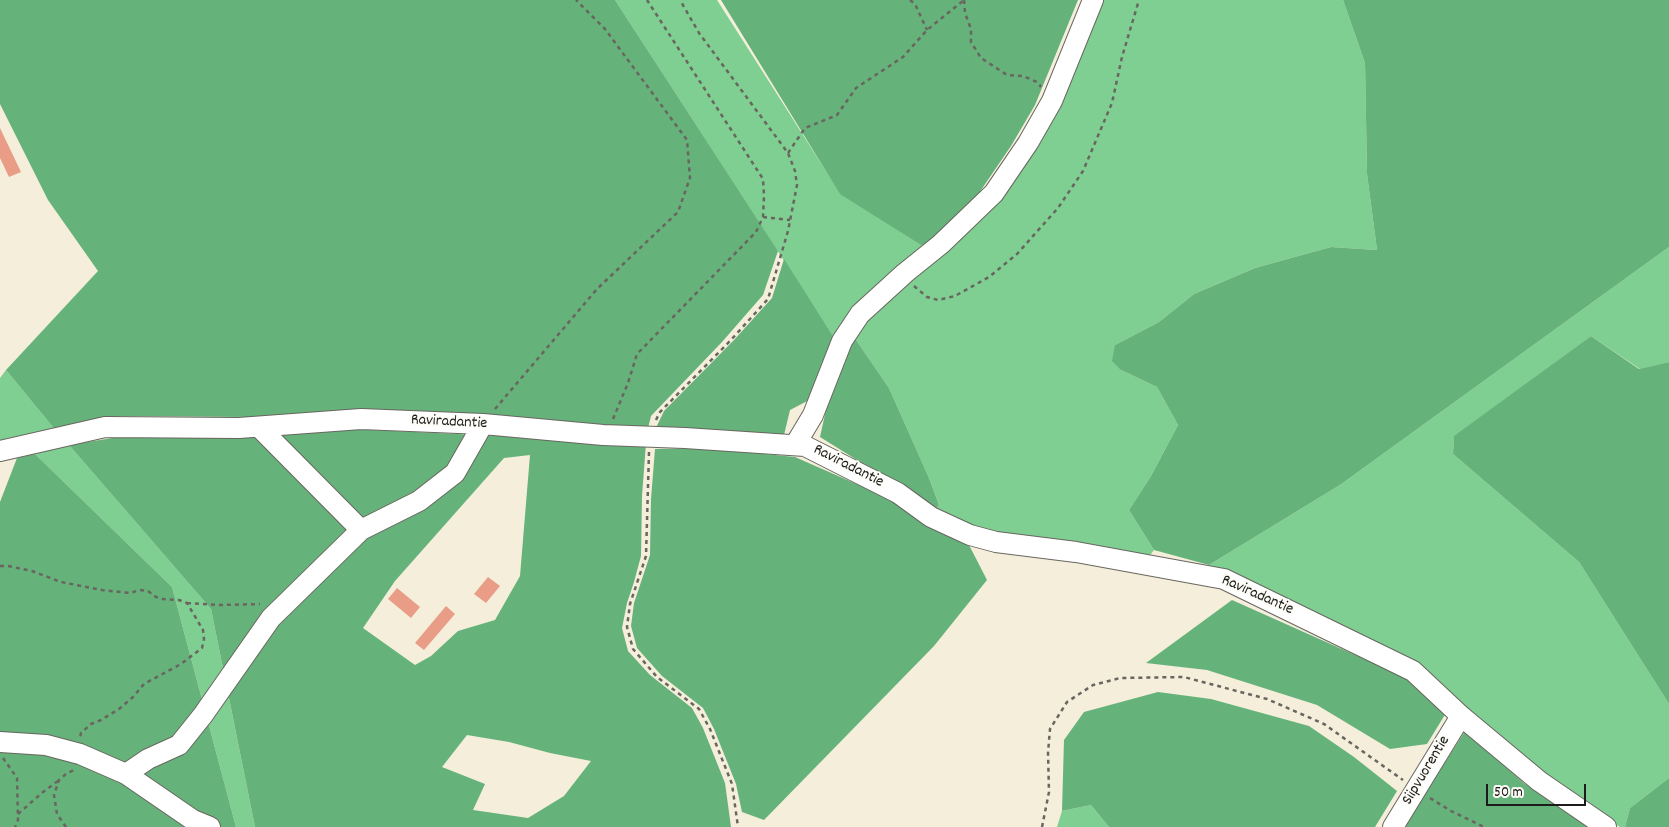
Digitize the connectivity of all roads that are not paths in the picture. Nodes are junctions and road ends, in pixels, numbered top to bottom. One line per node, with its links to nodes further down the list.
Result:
1 (1093, 0): 4 (street)
2 (483, 424): 3 (street, Raviradantie); 4 (street, Raviradantie); 6 (street)
3 (258, 427): 5 (street, Raviradantie); 6 (street)
4 (795, 444): 7 (street, Raviradantie)
5 (0, 451)
6 (361, 530): 9 (street)
7 (1461, 716): 11 (street, Siipvuorentie); 12 (street, Raviradantie)
8 (0, 742): 9 (street)
9 (126, 774): 10 (street)
10 (210, 827)
11 (1393, 827)
12 (1606, 827)

